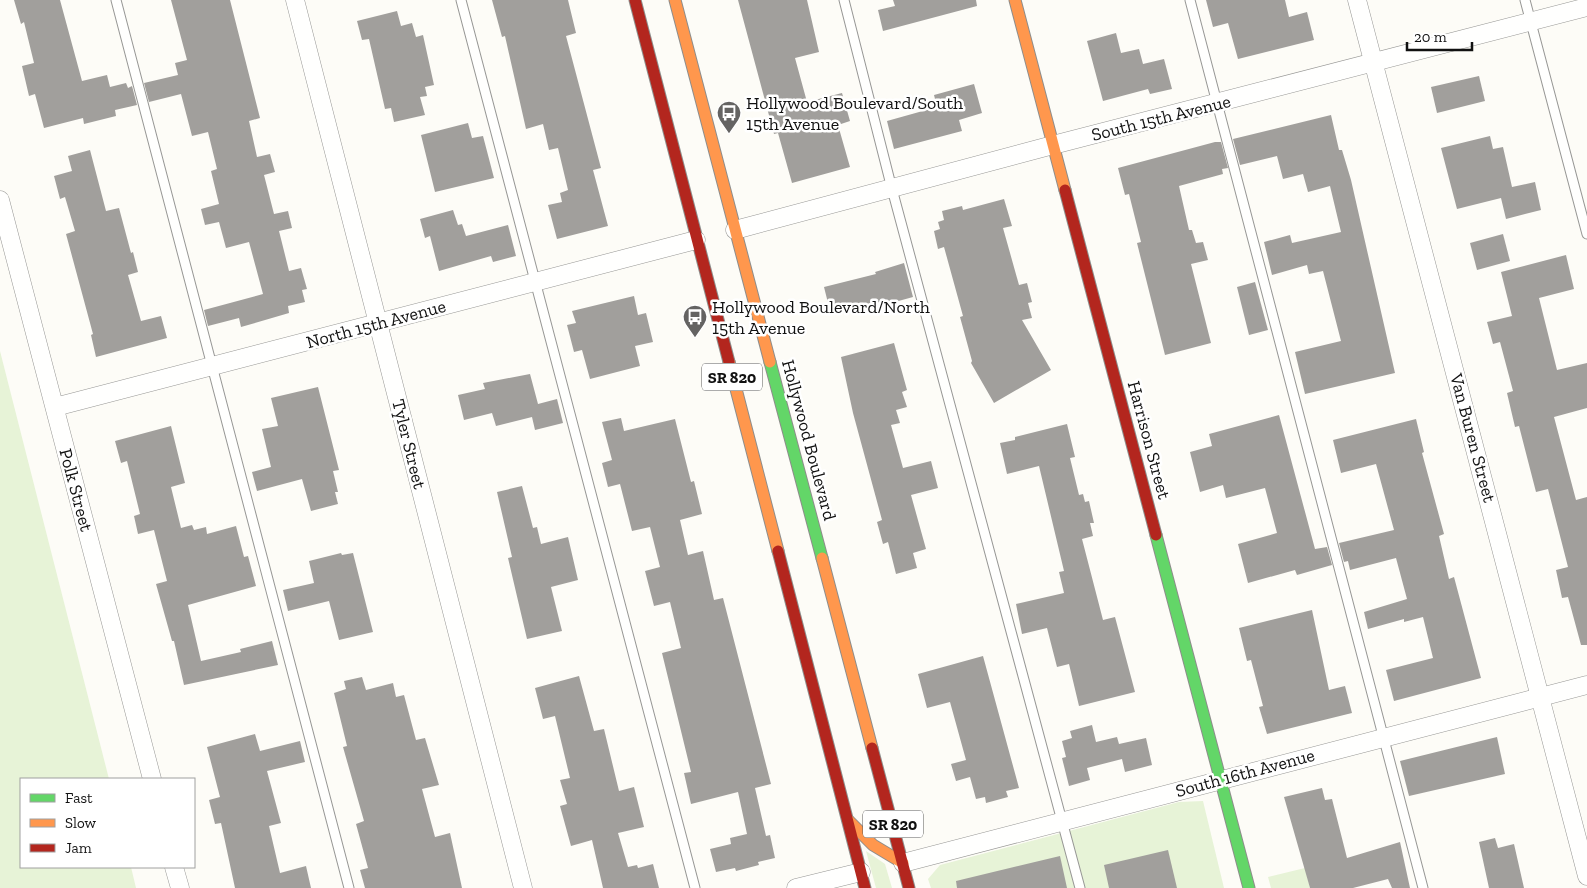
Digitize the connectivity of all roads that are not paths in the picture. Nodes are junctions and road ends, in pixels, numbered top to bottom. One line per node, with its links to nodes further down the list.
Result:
1 (116, 0): 29 (lane)
2 (295, 0): 27 (street, Tyler Street)
3 (461, 0): 25 (lane)
4 (635, 0): 15 (main road, SR 820)
5 (675, 0): 21 (main road, Hollywood Boulevard / SR 820)
6 (844, 0): 18 (lane)
7 (1015, 0): 16 (main road, Harrison Street)
8 (1190, 0): 14 (lane)
9 (1357, 0): 13 (street, Van Buren Street)
10 (1525, 0): 12 (lane)
11 (1587, 7): 12 (street, South 15th Avenue)
12 (1531, 22): 13 (street, South 15th Avenue); 22 (lane)
13 (1374, 63): 14 (street, South 15th Avenue); 32 (street, Van Buren Street)
14 (1217, 103): 16 (street, South 15th Avenue); 33 (lane)
15 (670, 125): 17 (main road); 23 (main road, SR 820)
16 (1053, 145): 18 (street, South 15th Avenue); 35 (main road, Harrison Street)
17 (689, 163)
18 (892, 188): 21 (street, South 15th Avenue); 37 (lane)
19 (0, 200): 30 (street, Polk Street)
20 (716, 209): 21 (main road)
21 (735, 230): 28 (main road, Hollywood Boulevard / SR 820)
22 (1587, 234)
23 (696, 240): 24 (main road); 25 (street, North 15th Avenue); 36 (main road, SR 820)
24 (713, 259)
25 (536, 282): 27 (street, North 15th Avenue); 45 (lane)
26 (741, 304): 28 (main road)
27 (379, 324): 29 (street, North 15th Avenue); 44 (street, Tyler Street)
28 (768, 353): 38 (main road, Hollywood Boulevard / SR 820)
29 (212, 366): 30 (street, North 15th Avenue); 43 (lane)
30 (55, 407): 34 (street, Polk Street)
31 (1587, 685): 32 (street, South 16th Avenue)
32 (1541, 697): 33 (street, South 16th Avenue); 40 (street, Van Buren Street)
33 (1384, 737): 35 (street, South 16th Avenue); 50 (lane)
34 (152, 778)
35 (1221, 780): 37 (street, South 16th Avenue); 49 (main road, Harrison Street)
36 (846, 817): 38 (main road); 41 (main road, SR 820)
37 (1063, 821): 38 (street, South 16th Avenue); 48 (lane)
38 (903, 863): 47 (main road, Hollywood Boulevard / SR 820)
39 (174, 868): 42 (street)
40 (1587, 876)
41 (863, 880): 46 (street)
42 (180, 888)
43 (349, 888)
44 (523, 888)
45 (695, 888)
46 (796, 888)
47 (909, 888)
48 (1080, 888)
49 (1249, 888)
50 (1423, 888)

